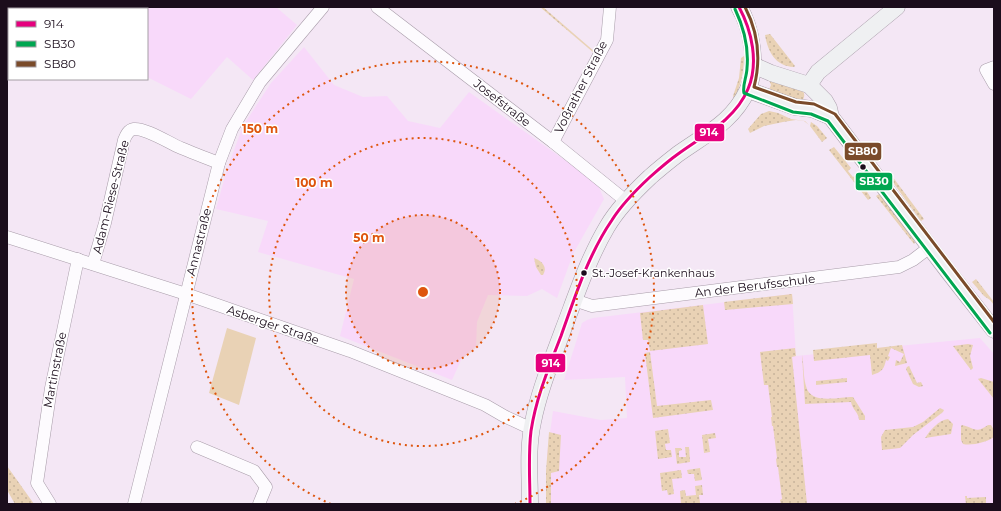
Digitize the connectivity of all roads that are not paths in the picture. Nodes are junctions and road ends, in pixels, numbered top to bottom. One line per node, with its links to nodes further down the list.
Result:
1 (323, 7): 14 (street, Annastraße)
2 (377, 7): 13 (street, Josefstraße)
3 (610, 7): 13 (street, Voßrather Straße)
4 (739, 7): 6 (main road)
5 (897, 7): 9 (main road)
6 (753, 65): 9 (main road); 10 (main road)
7 (994, 67): 8 (street)
8 (994, 84)
9 (809, 85): 11 (main road); 12 (main road)
10 (748, 90): 11 (main road); 15 (main road)
11 (806, 107): 12 (main road)
12 (832, 117): 17 (main road)
13 (553, 142): 15 (street, Josefstraße)
14 (219, 163): 19 (street, Adam-Riese-Straße); 20 (street, Annastraße)
15 (626, 201): 21 (main road)
16 (7, 237): 18 (street, Asberger Straße)
17 (930, 247): 21 (street, An der Berufsschule); 22 (main road)
18 (78, 259): 19 (street, Asberger Straße); 25 (street, Martinstraße)
19 (93, 264): 20 (street, Asberger Straße)
20 (186, 294): 23 (street, Asberger Straße); 26 (street, Annastraße)
21 (574, 300): 23 (main road)
22 (994, 330)
23 (532, 429): 28 (main road)
24 (196, 447): 27 (street)
25 (50, 504)
26 (134, 504)
27 (259, 504)
28 (530, 504)

